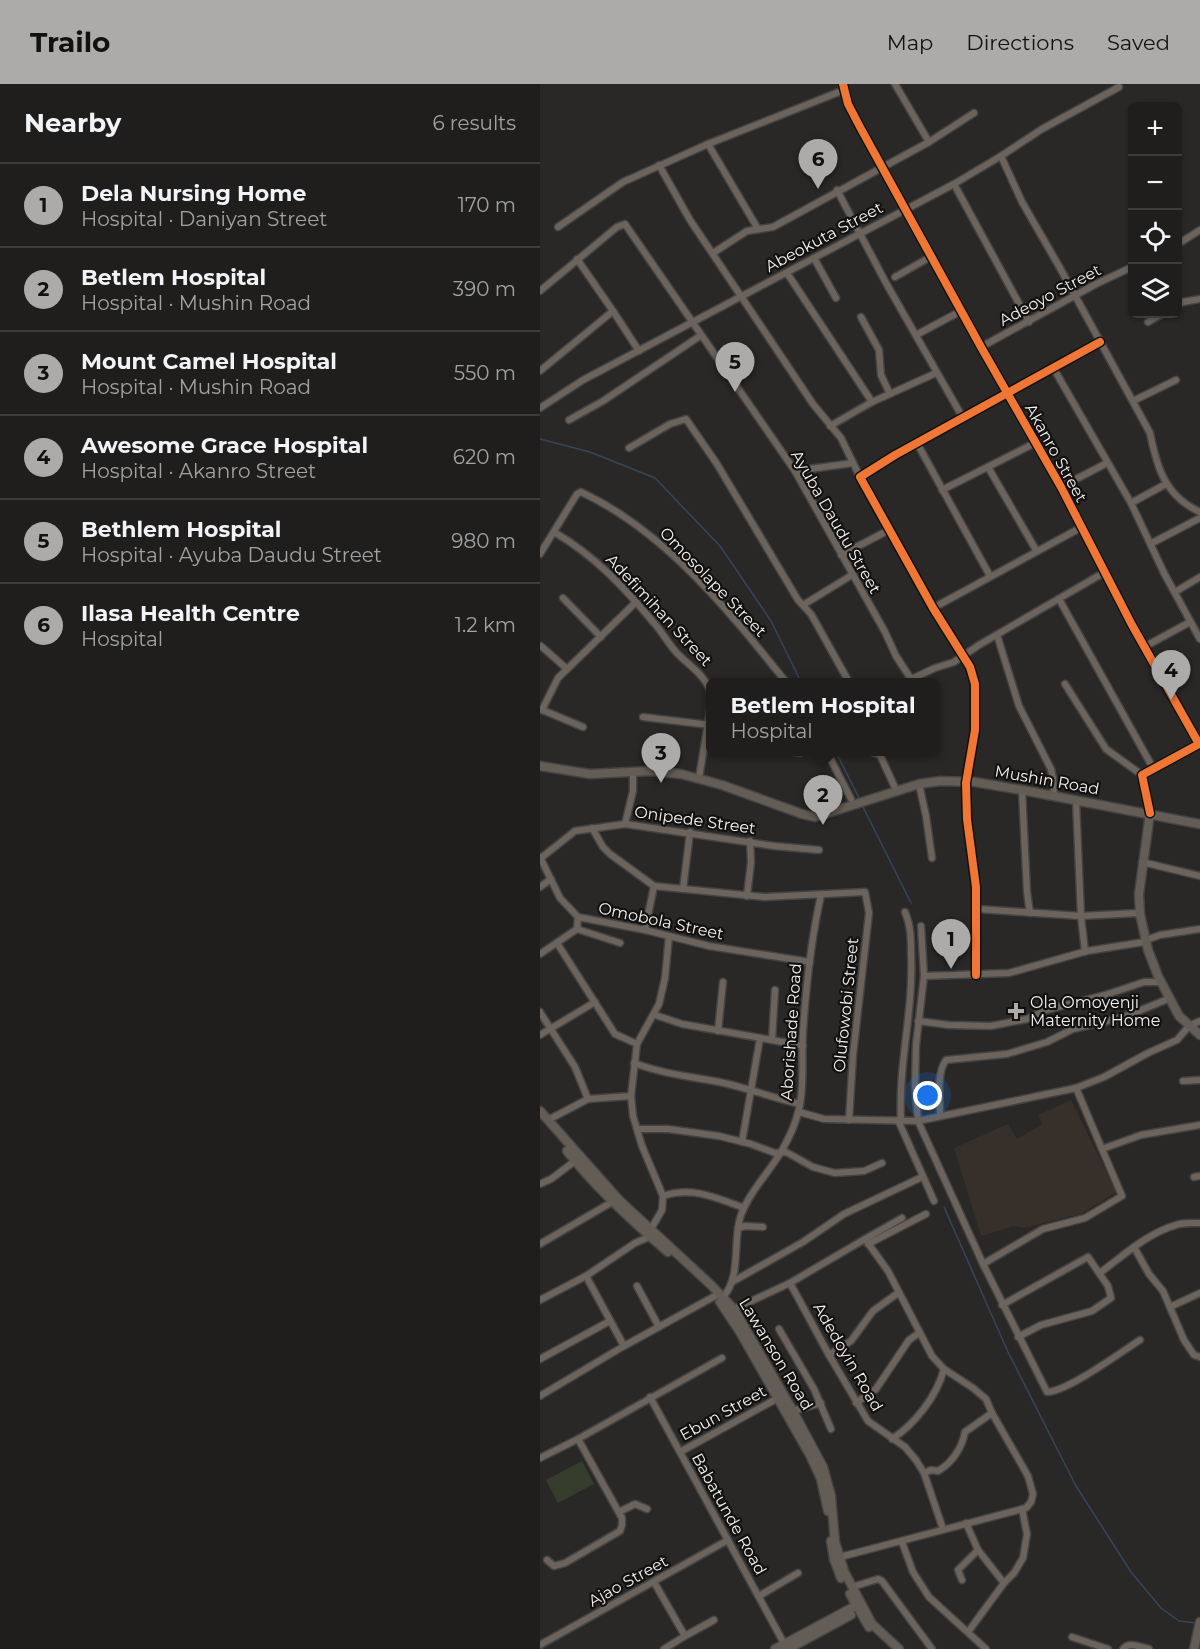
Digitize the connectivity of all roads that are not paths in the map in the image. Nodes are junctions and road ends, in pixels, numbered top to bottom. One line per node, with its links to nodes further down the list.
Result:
1 (895, 84): 5 (street)
2 (843, 87): 6 (street); 9 (main road, Akanro Street)
3 (1119, 87): 7 (street, Abeokuta Street)
4 (974, 113): 5 (street)
5 (929, 142): 9 (street)
6 (708, 144): 8 (street); 14 (street)
7 (1001, 156): 10 (street, Abeokuta Street); 27 (street)
8 (659, 165): 13 (street); 18 (street)
9 (882, 167): 11 (street); 12 (main road, Akanro Street)
10 (954, 184): 12 (street, Abeokuta Street); 35 (street)
11 (837, 190): 14 (street); 16 (street)
12 (905, 208): 16 (street, Abeokuta Street); 19 (main road, Akanro Street)
13 (558, 226)
14 (758, 230): 18 (street)
15 (1200, 230): 17 (street)
16 (860, 233): 20 (street, Abeokuta Street); 38 (street)
17 (1182, 241)
18 (713, 253): 26 (street)
19 (932, 256): 24 (street); 32 (main road, Akanro Street)
20 (814, 258): 23 (street, Abeokuta Street); 28 (street)
21 (577, 259): 25 (street); 31 (street); 37 (street, Ayuba Daudu Street)
22 (1128, 269): 27 (street, Adeoyo Street)
23 (786, 273): 26 (street, Abeokuta Street); 50 (street)
24 (895, 277)
25 (540, 291)
26 (742, 296): 37 (street, Abeokuta Street); 54 (street)
27 (1075, 297): 35 (street, Adeoyo Street); 40 (street)
28 (836, 298)
29 (1200, 300): 30 (street)
30 (1182, 303)
31 (613, 311): 42 (street); 44 (street)
32 (961, 311): 38 (street); 41 (main road, Akanro Street)
33 (861, 317): 47 (street)
34 (1155, 318): 36 (street)
35 (1029, 322): 41 (street, Adeoyo Street)
36 (1148, 322)
37 (692, 323): 39 (street, Ayuba Daudu Street); 42 (street, Abeokuta Street)
38 (916, 335): 45 (street)
39 (700, 336): 53 (street); 61 (street, Ayuba Daudu Street)
40 (1100, 342): 43 (street); 49 (street)
41 (981, 347): 48 (main road, Akanro Street)
42 (639, 351): 51 (street, Abeokuta Street)
43 (1054, 369): 48 (street); 59 (street)
44 (540, 371)
45 (936, 373): 47 (street); 52 (street)
46 (1176, 380): 49 (street)
47 (890, 394): 50 (street)
48 (1008, 394): 52 (street); 56 (main road, Akanro Street)
49 (1133, 401): 63 (street)
50 (872, 402): 54 (street)
51 (540, 408)
52 (963, 418): 55 (street)
53 (569, 420)
54 (830, 426): 58 (street)
55 (917, 443): 62 (street); 65 (street)
56 (1035, 443): 60 (street); 64 (main road, Akanro Street)
57 (629, 448): 84 (street)
58 (853, 463): 61 (street); 62 (street)
59 (1107, 463): 64 (street); 66 (street)
60 (988, 467): 65 (street); 73 (street)
61 (795, 471): 75 (street, Ayuba Daudu Street)
62 (860, 477): 70 (street)
63 (1166, 484): 66 (street); 67 (street)
64 (1061, 488): 69 (main road, Akanro Street)
65 (942, 490): 78 (street)
66 (1131, 504): 72 (street)
67 (1200, 512)
68 (1200, 518): 72 (street)
69 (1082, 527): 73 (street); 76 (main road, Akanro Street)
70 (889, 530): 75 (street); 85 (street)
71 (555, 532): 74 (street); 83 (street, Adefimihan Street); 94 (street, Omosolape Street)
72 (1152, 543): 80 (street)
73 (1036, 550): 78 (street)
74 (540, 554)
75 (842, 555): 77 (street, Ayuba Daudu Street)
76 (1105, 572): 82 (street); 91 (main road, Akanro Street)
77 (852, 575): 84 (street); 96 (street, Ayuba Daudu Street)
78 (990, 576): 85 (street)
79 (1200, 577): 80 (street)
80 (1174, 592): 86 (street)
81 (563, 598): 88 (street)
82 (1059, 599): 87 (street); 109 (street)
83 (636, 602): 88 (street); 98 (street, Adefimihan Street)
84 (803, 605): 95 (street)
85 (933, 608): 92 (street)
86 (1190, 622): 89 (street); 91 (street)
87 (997, 635): 92 (street); 117 (street)
88 (601, 638): 93 (street)
89 (1200, 639)
90 (541, 646): 93 (street)
91 (1144, 647): 104 (main road, Akanro Street)
92 (963, 655): 97 (street); 113 (street)
93 (567, 669): 100 (street)
94 (783, 678)
95 (847, 678)
96 (907, 678)
97 (914, 678)
98 (706, 681)
99 (1065, 684): 111 (street)
100 (541, 710): 103 (street)
101 (643, 717): 102 (street)
102 (706, 725)
103 (583, 727)
104 (1199, 743): 109 (main road, Akanro Street)
105 (706, 744): 112 (street)
106 (829, 756): 119 (street)
107 (880, 756): 116 (street)
108 (540, 766): 110 (main road, Mushin Road)
109 (1153, 768): 111 (main road, Akanro Street)
110 (633, 772): 112 (main road, Mushin Road); 121 (street)
111 (1142, 775): 120 (main road)
112 (699, 778): 119 (main road, Mushin Road)
113 (966, 783): 114 (main road, Mushin Road); 115 (main road, Mushin Road); 137 (street)
114 (919, 784): 116 (main road, Mushin Road); 128 (street)
115 (1022, 790): 117 (main road, Mushin Road); 139 (street)
116 (897, 792): 119 (main road, Mushin Road)
117 (1054, 796): 118 (main road, Mushin Road)
118 (1076, 801): 120 (main road, Mushin Road); 141 (street)
119 (853, 802)
120 (1150, 816): 122 (main road, Mushin Road); 129 (main road); 140 (main road)
121 (625, 824): 123 (street, Onipede Street); 124 (street, Onipede Street)
122 (1200, 824)
123 (592, 828): 127 (street, Onipede Street); 132 (street)
124 (690, 832): 125 (street, Onipede Street); 134 (street)
125 (750, 841): 126 (street, Onipede Street); 136 (street)
126 (819, 850)
127 (540, 857): 131 (street, Omobola Street)
128 (932, 858)
129 (1143, 862): 130 (street); 148 (main road)
130 (1200, 876)
131 (551, 879): 133 (street); 142 (street, Omobola Street)
132 (654, 886): 134 (street); 146 (street)
133 (540, 887)
134 (683, 889): 136 (street)
135 (821, 895): 136 (street); 153 (street, Aborishade Road); 186 (street, Olufowobi Street)
136 (747, 896)
137 (977, 909): 139 (street); 154 (street)
138 (905, 912): 187 (street)
139 (1030, 913): 141 (street)
140 (1138, 914): 141 (street); 148 (main road)
141 (1081, 916): 151 (street)
142 (578, 917): 144 (street); 146 (street, Omobola Street)
143 (921, 926): 155 (street)
144 (577, 929): 149 (street); 150 (street)
145 (1200, 929): 148 (street)
146 (645, 930): 147 (street, Omobola Street)
147 (669, 936): 153 (street, Omobola Street); 162 (street)
148 (1145, 941): 151 (street); 156 (main road); 166 (main road)
149 (557, 943): 152 (street); 160 (street)
150 (620, 943)
151 (1085, 952): 154 (street)
152 (540, 954)
153 (810, 962): 173 (street, Aborishade Road)
154 (976, 975): 155 (street)
155 (924, 976): 163 (street)
156 (1159, 981): 159 (main road); 163 (street)
157 (723, 982): 167 (street)
158 (775, 990): 171 (street)
159 (1168, 999): 166 (main road); 184 (street)
160 (595, 1002): 165 (street); 172 (street)
161 (540, 1012): 165 (street)
162 (655, 1015): 167 (street); 172 (street)
163 (918, 1021): 188 (street)
164 (1200, 1021): 166 (street)
165 (552, 1028): 168 (street); 180 (street)
166 (1189, 1028): 169 (main road); 177 (street)
167 (718, 1030): 170 (street)
168 (540, 1035)
169 (1200, 1036)
170 (760, 1038): 171 (street); 178 (street)
171 (772, 1040): 173 (street)
172 (638, 1044): 174 (street)
173 (804, 1046): 181 (street, Aborishade Road)
174 (634, 1063): 178 (street); 179 (street)
175 (1200, 1080): 176 (street)
176 (1183, 1082)
177 (1076, 1088): 184 (street); 192 (street)
178 (750, 1089): 181 (street); 191 (street)
179 (631, 1096): 180 (street); 190 (street)
180 (588, 1099): 185 (street)
181 (800, 1104): 183 (street, Aborishade Road)
182 (540, 1111): 185 (main road, Lawanson Road)
183 (799, 1112): 186 (street); 193 (street, Aborishade Road)
184 (940, 1116): 188 (street)
185 (544, 1119): 194 (main road, Lawanson Road); 207 (main road, Lawanson Road)
186 (849, 1120): 187 (street)
187 (899, 1120): 188 (street); 196 (street)
188 (918, 1121): 211 (street)
189 (1200, 1125): 192 (street)
190 (638, 1129): 191 (street); 198 (street)
191 (742, 1142): 193 (street)
192 (1102, 1149): 211 (street)
193 (782, 1151): 195 (street); 201 (street, Aborishade Road)
194 (575, 1161): 197 (street); 200 (main road, Lawanson Road)
195 (882, 1163)
196 (922, 1177): 199 (street); 214 (street)
197 (540, 1184)
198 (663, 1196): 201 (street); 207 (street)
199 (934, 1201)
200 (612, 1202): 207 (main road, Lawanson Road); 209 (street)
201 (744, 1208): 206 (street, Aborishade Road)
202 (926, 1214): 208 (street)
203 (902, 1218): 208 (street)
204 (1200, 1223): 210 (street)
205 (763, 1227): 206 (street)
206 (738, 1228): 214 (street, Aborishade Road)
207 (650, 1233): 213 (street); 219 (main road, Lawanson Road)
208 (868, 1243): 215 (street); 217 (street)
209 (540, 1244)
210 (1134, 1247): 212 (street); 222 (street)
211 (983, 1264): 221 (street)
212 (1101, 1272): 221 (street); 228 (street)
213 (586, 1276): 220 (street); 224 (street)
214 (732, 1282): 219 (street, Aborishade Road)
215 (790, 1283): 223 (street); 231 (street, Adedoyin Road)
216 (637, 1286): 225 (street)
217 (898, 1293): 227 (street); 231 (street)
218 (1200, 1293): 222 (street)
219 (719, 1297): 223 (main road, Lawanson Road); 225 (street); 238 (main road, Lawanson Road)
220 (540, 1300)
221 (1002, 1305): 228 (street)
222 (1170, 1307): 232 (street)
223 (734, 1310): 241 (main road, Lawanson Road)
224 (610, 1321): 230 (street); 234 (street)
225 (659, 1327): 230 (street)
226 (780, 1329): 239 (street)
227 (919, 1334): 235 (street); 240 (street)
228 (1018, 1337): 229 (street)
229 (1140, 1340)
230 (624, 1346): 236 (street)
231 (829, 1355): 240 (street, Adedoyin Road)
232 (1200, 1357)
233 (722, 1358): 237 (street)
234 (540, 1359)
235 (944, 1369): 242 (street); 245 (street)
236 (540, 1396)
237 (650, 1397): 244 (street); 247 (street, Babatunde Road)
238 (778, 1398): 246 (main road, Lawanson Road); 247 (street, Ebun Street)
239 (821, 1403): 241 (street); 243 (street)
240 (856, 1403): 245 (street, Adedoyin Road)
241 (794, 1411): 246 (main road, Lawanson Road)
242 (992, 1413): 249 (street); 251 (street)
243 (831, 1429)
244 (578, 1439): 248 (street); 252 (street)
245 (892, 1439): 249 (street, Adedoyin Road)
246 (807, 1443): 258 (main road, Lawanson Road); 266 (main road, Lawanson Road)
247 (680, 1452): 255 (street, Babatunde Road)
248 (541, 1455)
249 (924, 1473): 254 (street, Adedoyin Road)
250 (647, 1509): 252 (street)
251 (1022, 1509): 253 (street); 263 (street)
252 (619, 1512): 259 (street)
253 (966, 1523): 254 (street); 257 (street)
254 (943, 1529): 256 (street)
255 (728, 1540): 262 (street, Ajao Street); 265 (street, Babatunde Road)
256 (902, 1542): 258 (street); 269 (street)
257 (978, 1550): 261 (street); 263 (street)
258 (840, 1557): 264 (main road, Lawanson Road)
259 (547, 1560)
260 (798, 1573): 265 (street)
261 (962, 1580)
262 (654, 1582): 270 (street); 273 (street, Ajao Street)
263 (1004, 1583): 269 (street)
264 (852, 1587): 266 (main road, Lawanson Road); 279 (street)
265 (759, 1596): 274 (street, Babatunde Road)
266 (860, 1606): 274 (main road); 277 (main road); 278 (main road)
267 (714, 1620): 270 (street)
268 (1200, 1622): 272 (main road)
269 (968, 1632): 280 (street)
270 (685, 1636): 275 (street)
271 (1072, 1636): 281 (street)
272 (1199, 1645): 284 (main road)
273 (544, 1646)
274 (786, 1647): 276 (main road)
275 (664, 1649)
276 (776, 1649)
277 (890, 1649)
278 (899, 1649)
279 (932, 1649)
280 (986, 1649)
281 (1108, 1649)
282 (1123, 1649): 283 (street)
283 (1149, 1649)
284 (1194, 1649)

